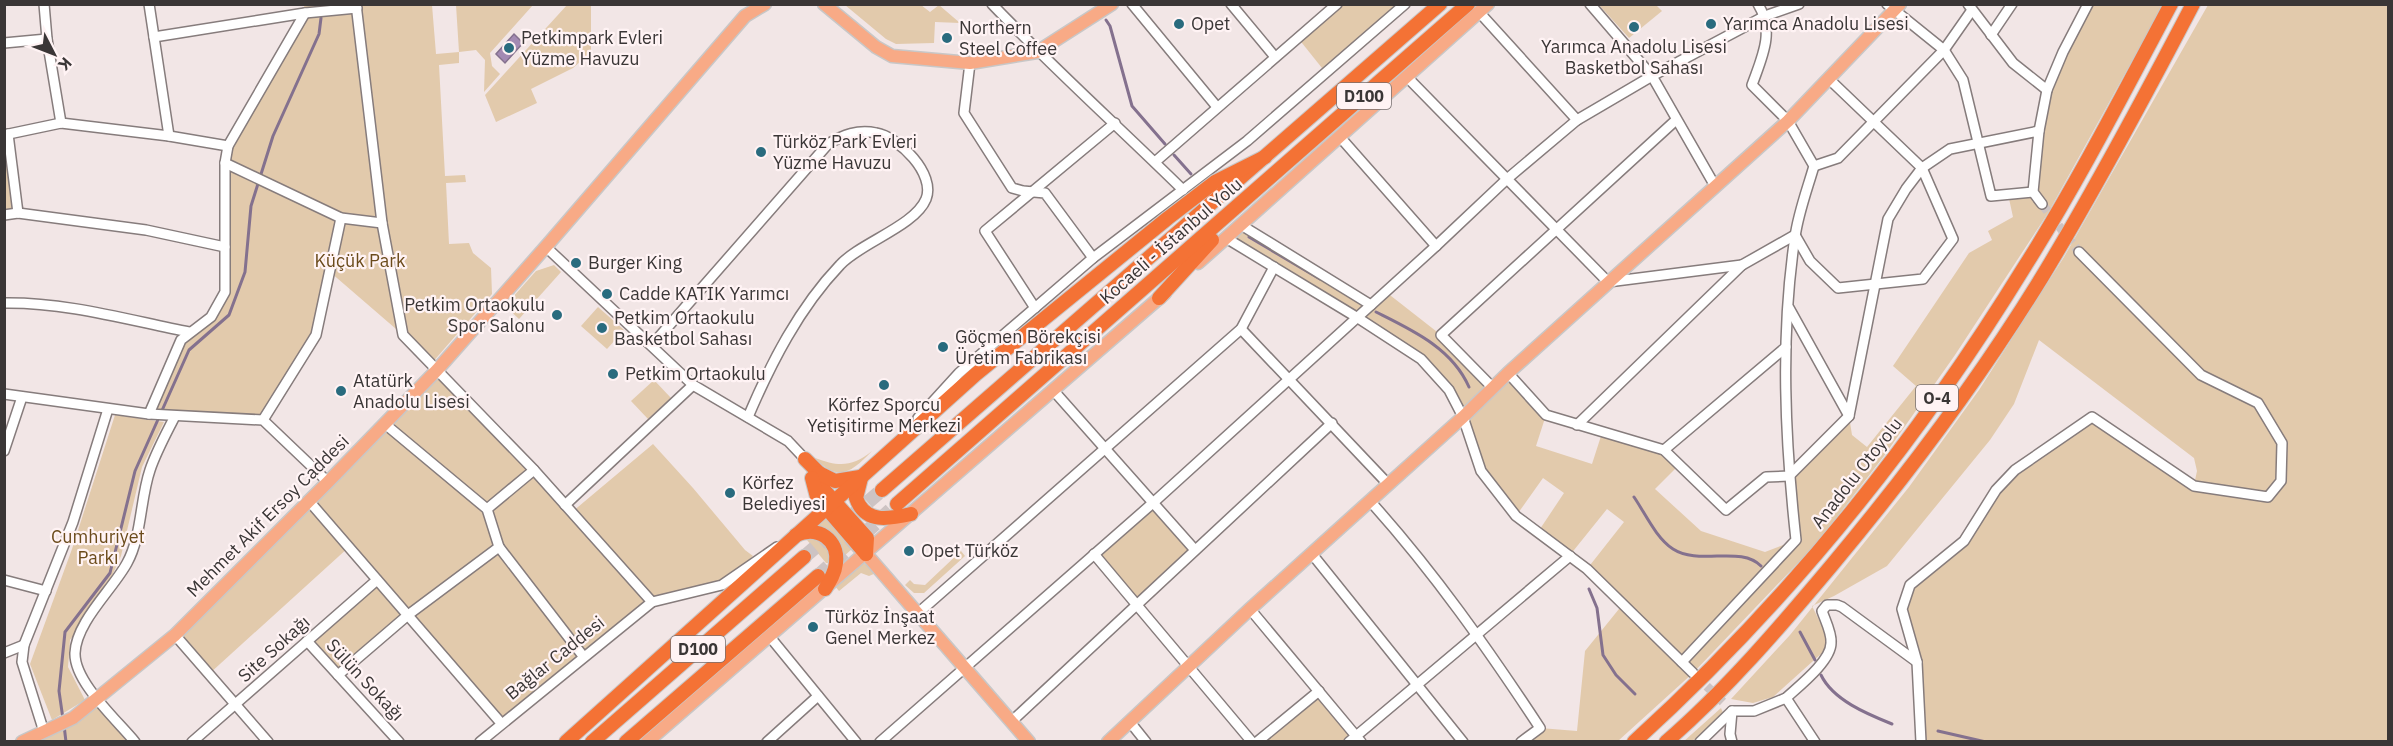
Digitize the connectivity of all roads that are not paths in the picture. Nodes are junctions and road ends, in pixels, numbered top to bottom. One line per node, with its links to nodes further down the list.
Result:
1 (44, 4): 27 (street)
2 (148, 4): 26 (street)
3 (765, 4): 72 (main road, Mehmet Akif Ersoy Caddesi)
4 (824, 4): 32 (main road)
5 (992, 4): 30 (street)
6 (1112, 4): 30 (main road)
7 (1132, 4): 37 (street)
8 (1231, 4): 31 (street)
9 (1405, 4): 58 (street)
10 (1440, 4): 50 (highway, D100)
11 (1590, 4): 33 (street)
12 (1758, 4): 24 (street)
13 (1799, 4): 24 (street)
14 (2012, 4): 25 (street)
15 (2088, 4): 36 (street)
16 (2171, 4): 191 (highway, Anadolu Otoyolu / O-4)
17 (2193, 4): 192 (highway, Anadolu Otoyolu / O-4)
18 (1335, 5): 31 (street)
19 (357, 6): 23 (street); 65 (street)
20 (1894, 6): 29 (street); 35 (main road)
21 (1478, 7): 34 (main road); 38 (street); 57 (highway, Kocaeli - İstanbul Yolu / D100)
22 (1970, 7): 25 (street); 29 (street)
23 (305, 13): 26 (street); 49 (street)
24 (1766, 16): 33 (street); 40 (street)
25 (1991, 35): 36 (street)
26 (154, 37): 46 (street)
27 (47, 39): 28 (street); 42 (street)
28 (4, 43)
29 (1944, 50): 41 (street); 48 (street)
30 (1037, 52): 32 (main road); 43 (street)
31 (1275, 57): 37 (street)
32 (970, 63): 59 (street)
33 (1652, 75): 38 (street); 39 (street)
34 (1407, 77): 47 (main road); 55 (street)
35 (1829, 79): 40 (main road); 41 (street)
36 (2047, 90): 44 (street)
37 (1217, 107): 51 (street)
38 (1577, 120): 55 (street)
39 (1676, 120): 56 (street); 67 (street)
40 (1788, 121): 53 (street); 56 (main road)
41 (1874, 121): 53 (street); 54 (street)
42 (61, 123): 45 (street); 46 (street)
43 (1115, 123): 51 (street); 59 (street)
44 (2039, 131): 48 (street); 60 (street)
45 (6, 135): 62 (street)
46 (170, 136): 49 (street)
47 (1340, 137): 66 (main road); 70 (street)
48 (1979, 142): 54 (street); 60 (street)
49 (228, 146): 52 (street)
50 (1265, 157): 110 (highway); 118 (highway, D100)
51 (1155, 162): 58 (street)
52 (225, 163): 64 (street); 71 (street)
53 (1814, 166): 68 (street)
54 (1922, 168): 78 (street); 78 (street)
55 (1507, 179): 67 (street); 70 (street)
56 (1715, 186): 77 (main road)
57 (1260, 188): 79 (highway); 123 (highway, Kocaeli - İstanbul Yolu / D100)
58 (1183, 190): 74 (street)
59 (1032, 191): 74 (street); 83 (street)
60 (2033, 192): 61 (street)
61 (2042, 204)
62 (18, 213): 63 (street); 71 (street)
63 (4, 215)
64 (341, 218): 65 (street); 103 (street)
65 (382, 224): 89 (street)
66 (1241, 225): 69 (main road); 81 (street)
67 (1556, 228): 77 (street); 93 (street)
68 (1795, 236): 75 (street); 78 (street); 82 (street)
69 (1226, 238): 76 (street); 79 (main road)
70 (1436, 246): 81 (street)
71 (225, 247): 86 (street)
72 (546, 247): 87 (street); 89 (main road, Mehmet Akif Ersoy Caddesi)
73 (2079, 252): 153 (street)
74 (1093, 258): 83 (street)
75 (1742, 265): 77 (street); 106 (street)
76 (1274, 267): 84 (street); 85 (street)
77 (1608, 282): 90 (main road)
78 (1876, 283): 100 (street)
79 (1159, 298): 94 (main road)
80 (4, 303): 86 (street)
81 (1371, 305): 84 (street)
82 (1788, 307): 88 (street); 100 (street)
83 (1035, 308): 110 (street)
84 (1358, 318): 91 (street); 102 (street)
85 (1240, 329): 91 (street); 107 (street)
86 (189, 332): 98 (street)
87 (652, 345): 92 (street); 101 (street)
88 (1786, 347): 108 (street); 115 (street)
89 (437, 370): 105 (main road, Mehmet Akif Ersoy Caddesi); 112 (street)
90 (1508, 373): 93 (main road); 106 (street)
91 (1291, 379): 104 (street); 122 (street)
92 (693, 385): 101 (street); 124 (street)
93 (1492, 388): 102 (main road)
94 (1053, 390): 107 (street); 126 (main road)
95 (4, 394): 96 (street)
96 (22, 397): 97 (street); 109 (street)
97 (108, 409): 98 (street); 139 (street)
98 (149, 414): 99 (street)
99 (175, 416): 103 (street); 161 (street)
100 (1849, 416): 115 (street)
101 (748, 417): 111 (street)
102 (1463, 417): 117 (main road); 133 (street)
103 (263, 420): 116 (street)
104 (1332, 423): 117 (street); 129 (street)
105 (385, 424): 116 (main road, Mehmet Akif Ersoy Caddesi); 125 (street)
106 (1577, 425): 108 (street)
107 (1105, 448): 122 (street); 143 (street)
108 (1664, 450): 115 (street)
109 (4, 451)
110 (890, 452): 114 (highway)
111 (805, 459): 113 (highway); 121 (highway)
112 (534, 470): 124 (street); 125 (street)
113 (819, 473): 114 (highway); 121 (highway)
114 (862, 476): 121 (highway); 126 (highway)
115 (1789, 476): 152 (street)
116 (328, 482): 119 (main road, Mehmet Akif Ersoy Caddesi)
117 (1388, 484): 120 (main road)
118 (882, 490)
119 (309, 501): 137 (street); 146 (main road, Mehmet Akif Ersoy Caddesi)
120 (1370, 501): 132 (main road); 145 (street)
121 (825, 502): 127 (highway); 130 (highway)
122 (1154, 502): 129 (street); 131 (street)
123 (897, 504)
124 (565, 505): 140 (street)
125 (487, 509): 128 (street)
126 (911, 514): 130 (main road)
127 (793, 537): 138 (highway); 140 (street); 177 (highway)
128 (499, 547): 144 (street); 151 (street)
129 (1195, 550): 141 (street)
130 (866, 554): 138 (main road); 143 (main road)
131 (1094, 554): 141 (street); 155 (street)
132 (1312, 554): 142 (main road); 158 (street)
133 (1570, 555): 145 (street); 152 (street)
134 (804, 557): 178 (highway, D100)
135 (818, 576): 179 (highway, D100)
136 (4, 580): 139 (street)
137 (377, 580): 144 (street); 148 (street, Site Sokağı)
138 (825, 589): 147 (main road)
139 (46, 591): 149 (street)
140 (652, 602): 151 (street, Bağlar Caddesi)
141 (1137, 605): 154 (street); 166 (street)
142 (1250, 609): 154 (main road); 159 (street)
143 (917, 614): 155 (main road)
144 (408, 615): 157 (street); 168 (street)
145 (1478, 634): 158 (street); 190 (street)
146 (175, 635): 161 (main road, Mehmet Akif Ersoy Caddesi); 164 (street)
147 (770, 637): 160 (street); 180 (main road)
148 (307, 641): 157 (street, Sülün Sokağı); 164 (street, Site Sokağı)
149 (24, 645): 150 (street); 169 (street)
150 (4, 653)
151 (583, 656): 168 (street, Bağlar Caddesi)
152 (1682, 662): 156 (street)
153 (1917, 662): 162 (street); 196 (street)
154 (1190, 667): 167 (main road); 187 (street)
155 (965, 668): 166 (main road); 183 (street)
156 (1693, 673)
157 (338, 675): 175 (street, Sülün Sokağı)
158 (1417, 685): 170 (street); 189 (street)
159 (1319, 691): 170 (street); 188 (street)
160 (818, 696): 181 (street); 182 (street)
161 (98, 698): 169 (main road, Mehmet Akif Ersoy Caddesi); 172 (street)
162 (1786, 698): 165 (street); 195 (street)
163 (1724, 703): 165 (street)
164 (236, 705): 173 (street, Site Sokağı); 174 (street)
165 (1732, 711): 193 (street); 194 (street)
166 (1012, 721): 184 (main road)
167 (1130, 722): 185 (main road); 186 (street)
168 (501, 723): 176 (street, Bağlar Caddesi)
169 (44, 732): 171 (main road, Mehmet Akif Ersoy Caddesi)
170 (1355, 739)
171 (22, 741)
172 (135, 741)
173 (192, 741)
174 (268, 741)
175 (399, 741)
176 (480, 741)
177 (566, 741)
178 (592, 741)
179 (626, 741)
180 (647, 741)
181 (767, 741)
182 (856, 741)
183 (880, 741)
184 (1029, 741)
185 (1108, 741)
186 (1146, 741)
187 (1252, 741)
188 (1257, 741)
189 (1463, 741)
190 (1521, 741)
191 (1634, 741)
192 (1666, 741)
193 (1700, 741)
194 (1732, 741)
195 (1815, 741)
196 (1921, 741)

